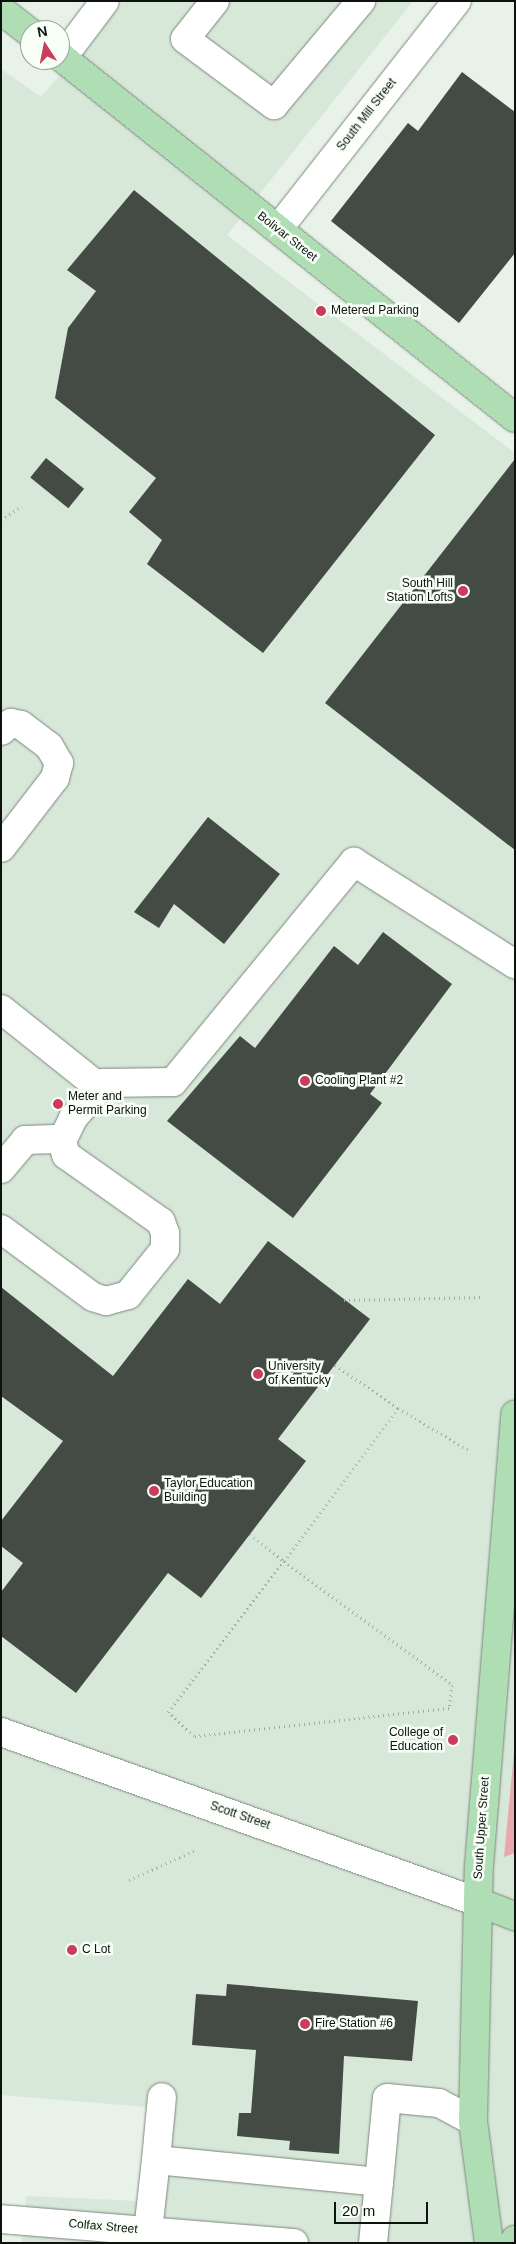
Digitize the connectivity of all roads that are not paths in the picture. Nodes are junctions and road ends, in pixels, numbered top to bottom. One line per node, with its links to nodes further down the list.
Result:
1 (106, 1): 7 (street)
2 (215, 1): 3 (street)
3 (361, 1)
4 (455, 2): 9 (street, South Mill Street)
5 (1, 10): 6 (main road)
6 (20, 25)
7 (70, 46)
8 (70, 64): 9 (main road, Bolivar Street)
9 (278, 229): 10 (main road, Bolivar Street)
10 (512, 410)
11 (1, 730): 12 (street)
12 (1, 848)
13 (515, 964): 15 (street)
14 (1, 1010): 15 (street)
15 (100, 1088): 16 (street)
16 (63, 1139): 17 (street); 18 (street)
17 (1, 1169)
18 (1, 1229)
19 (515, 1414): 21 (main road, South Upper Street)
20 (1, 1732): 21 (street, Scott Street)
21 (478, 1902): 22 (main road); 24 (main road, South Upper Street)
22 (515, 1916)
23 (162, 2097): 25 (street)
24 (473, 2121): 26 (street); 32 (main road, South Upper Street)
25 (156, 2160): 26 (street); 28 (street)
26 (379, 2182): 31 (street)
27 (1, 2219): 28 (street, Colfax Street)
28 (148, 2231): 29 (street, Colfax Street)
29 (185, 2238): 30 (street, Colfax Street)
30 (294, 2243)
31 (373, 2243)
32 (489, 2243)

